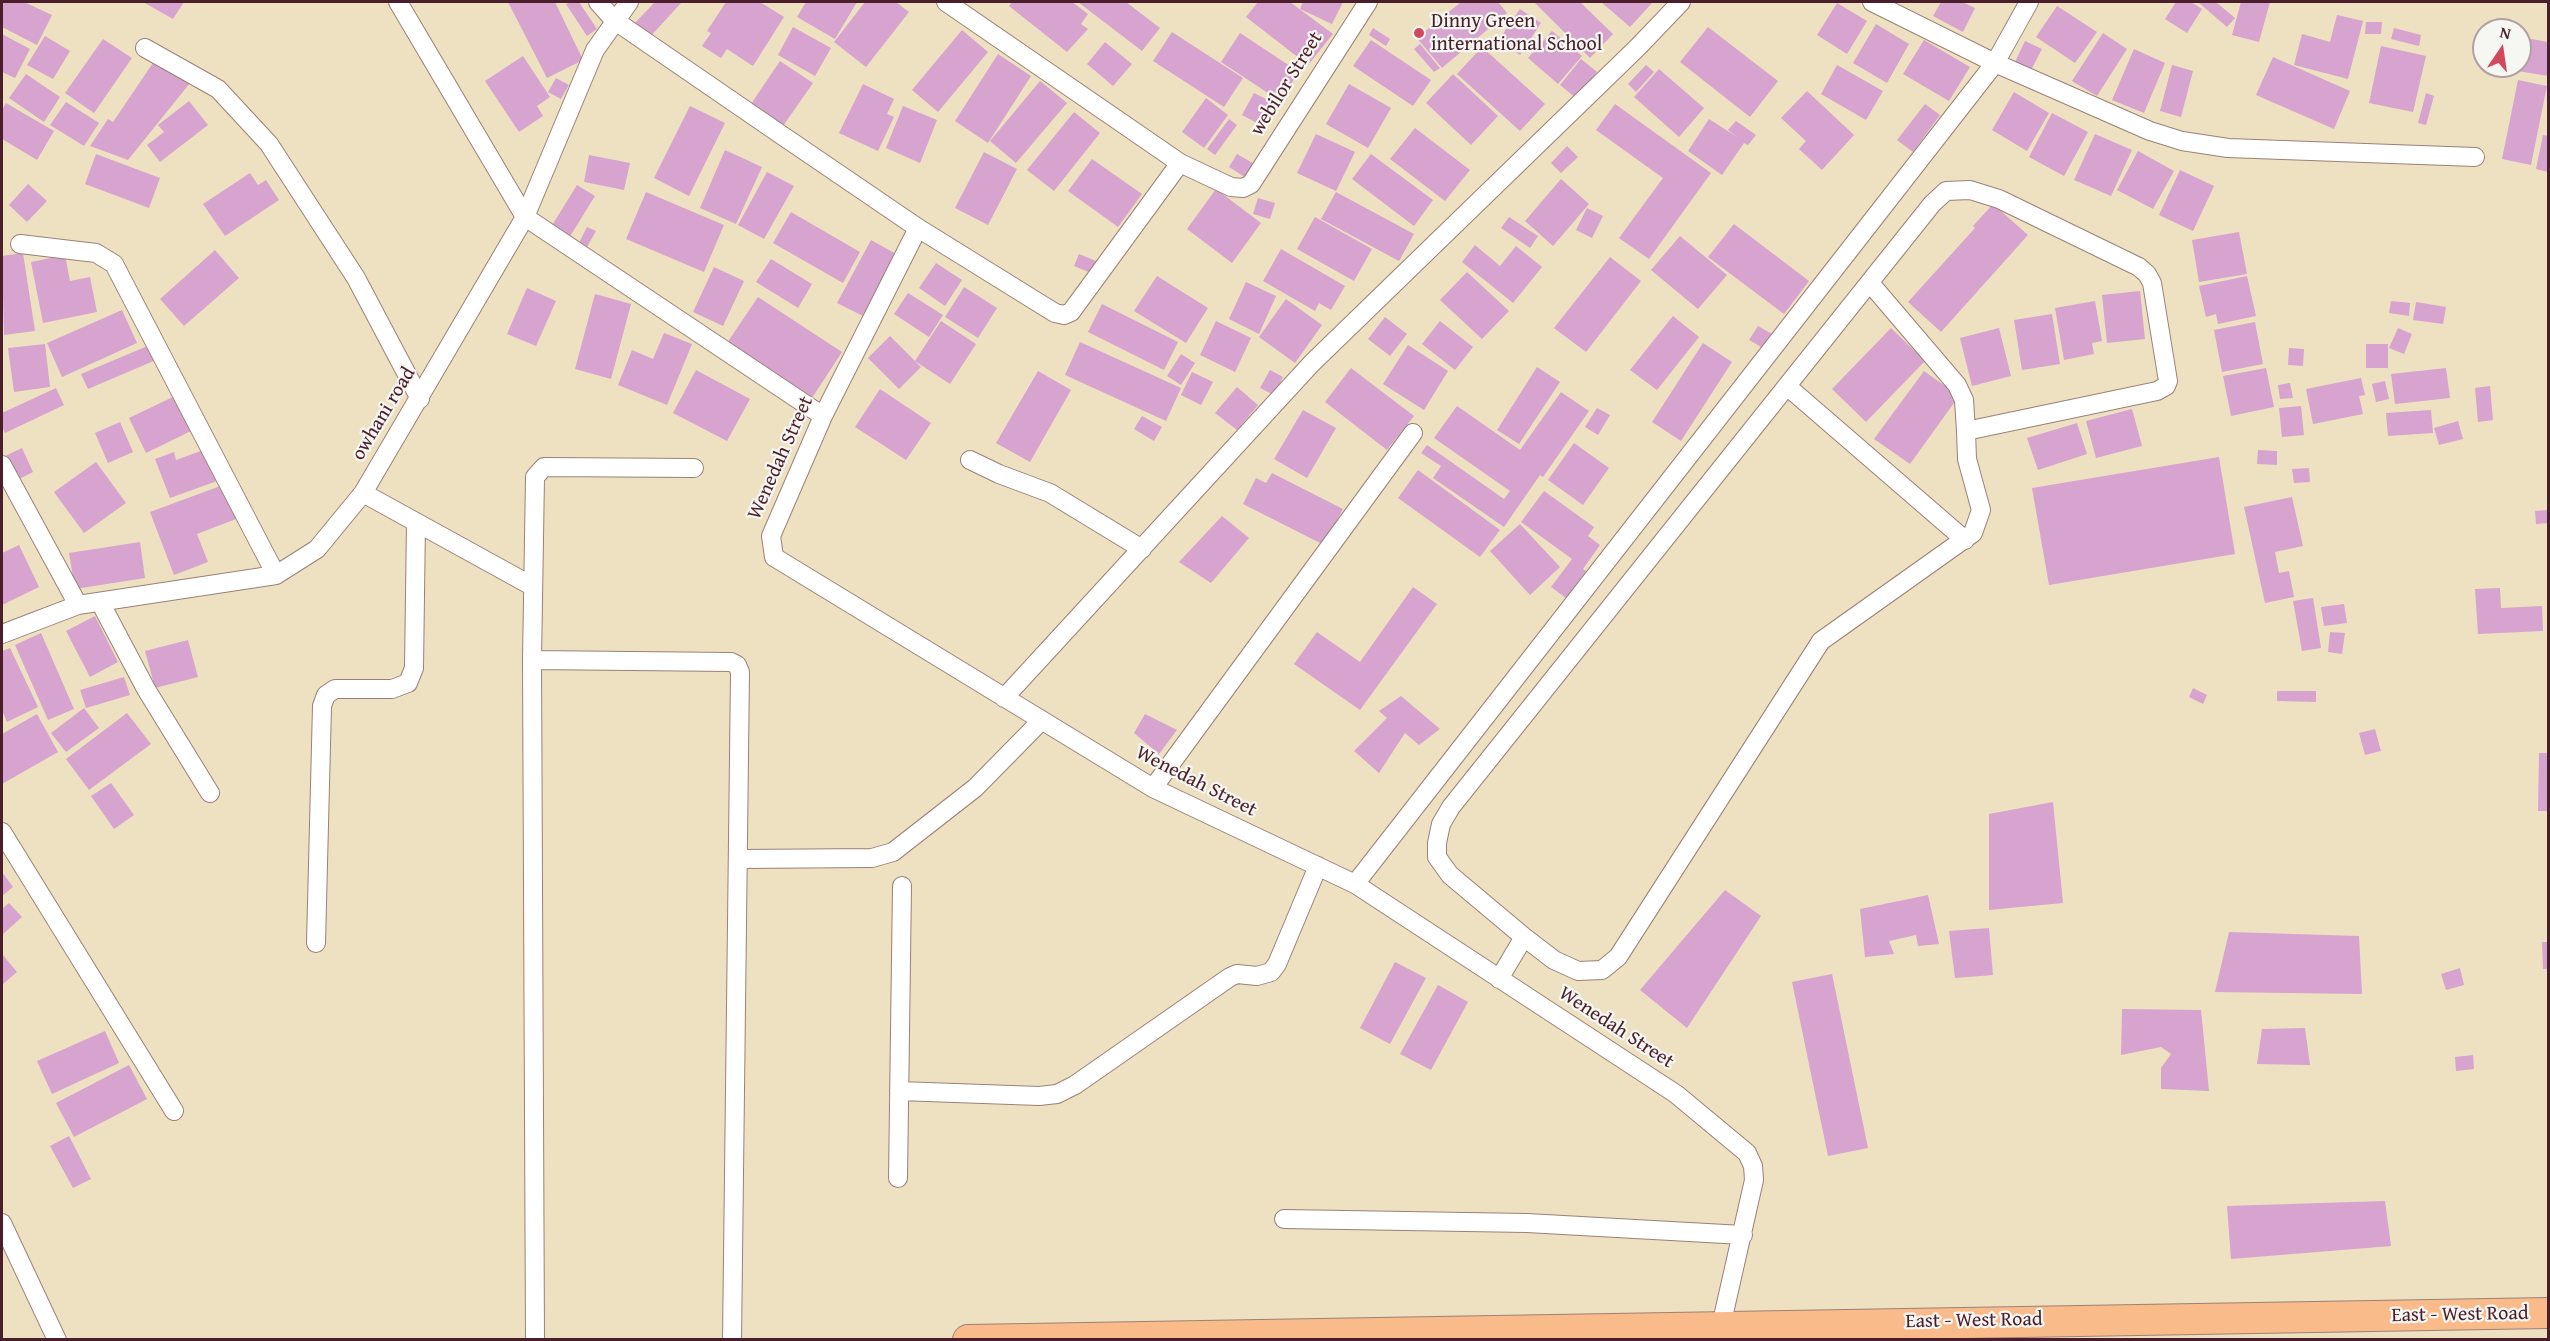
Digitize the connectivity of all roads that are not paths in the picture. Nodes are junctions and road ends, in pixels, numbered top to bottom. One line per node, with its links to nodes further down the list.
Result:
1 (398, 2): 14 (street)
2 (598, 2): 9 (street)
3 (629, 2): 9 (street, owhani road)
4 (946, 2): 13 (street)
5 (1368, 2): 13 (street, webilor Street)
6 (1682, 2): 29 (street)
7 (1872, 2): 11 (street)
8 (2029, 2): 11 (street)
9 (614, 20): 14 (street, owhani road); 15 (street)
10 (145, 48): 19 (street)
11 (1995, 63): 12 (street); 43 (street)
12 (2475, 156)
13 (1180, 163): 15 (street)
14 (525, 217): 19 (street, owhani road); 20 (street)
15 (918, 228): 20 (street, Wenedah Street)
16 (20, 244): 30 (street)
17 (1870, 283): 18 (street); 21 (street); 21 (street)
18 (1788, 387): 28 (street); 45 (street)
19 (420, 399): 26 (street, owhani road)
20 (823, 416): 36 (street, Wenedah Street)
21 (1966, 431): 28 (street)
22 (1413, 433): 38 (street)
23 (970, 460): 29 (street)
24 (2, 465): 33 (street)
25 (694, 468): 31 (street)
26 (363, 493): 27 (street); 30 (street, owhani road)
27 (416, 522): 31 (street); 46 (street)
28 (1965, 540): 45 (street)
29 (1142, 549): 36 (street)
30 (276, 575): 32 (street, owhani road)
31 (532, 586): 35 (street)
32 (100, 602): 33 (street, owhani road); 39 (street)
33 (78, 605): 34 (street, owhani road)
34 (2, 634)
35 (531, 660): 41 (street); 58 (street)
36 (1004, 698): 37 (street, Wenedah Street)
37 (1042, 720): 38 (street, Wenedah Street); 41 (street)
38 (1153, 788): 42 (street, Wenedah Street)
39 (210, 793)
40 (2, 832): 49 (street)
41 (738, 859): 59 (street)
42 (1318, 866): 43 (street, Wenedah Street); 48 (street)
43 (1355, 884): 47 (street, Wenedah Street)
44 (902, 885): 48 (street)
45 (1524, 937): 47 (street)
46 (316, 943)
47 (1499, 978): 53 (street, Wenedah Street)
48 (899, 1091): 50 (street)
49 (174, 1111)
50 (898, 1178)
51 (1284, 1219): 53 (street)
52 (2, 1223): 57 (street)
53 (1743, 1235): 55 (street, Wenedah Street)
54 (2548, 1313): 56 (main road, East - West Road)
55 (1721, 1326): 56 (main road, East - West Road); 60 (main road, East - West Road)
56 (2391, 1328)
57 (57, 1340)
58 (535, 1340)
59 (732, 1340)
60 (968, 1340)

